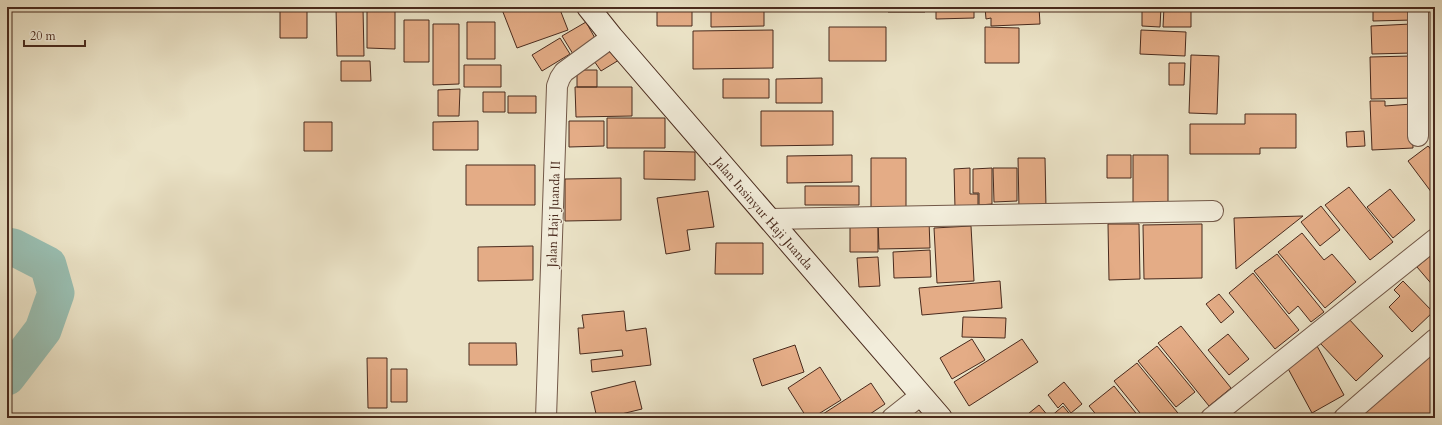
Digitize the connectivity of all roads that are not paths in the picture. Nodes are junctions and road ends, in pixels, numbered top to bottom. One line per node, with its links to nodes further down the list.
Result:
1 (588, 7): 3 (street, Jalan Insinyur Haji Juanda)
2 (1418, 7): 4 (street)
3 (612, 37): 6 (street, Jalan Insinyur Haji Juanda); 10 (street, Jalan Haji Juanda II)
4 (1418, 136)
5 (1213, 211): 6 (street)
6 (769, 219): 9 (street, Jalan Insinyur Haji Juanda)
7 (1435, 239): 13 (street)
8 (1435, 339): 14 (street)
9 (921, 395): 11 (street); 12 (street, Jalan Insinyur Haji Juanda)
10 (546, 418)
11 (892, 418)
12 (941, 418)
13 (1211, 418)
14 (1344, 418)

